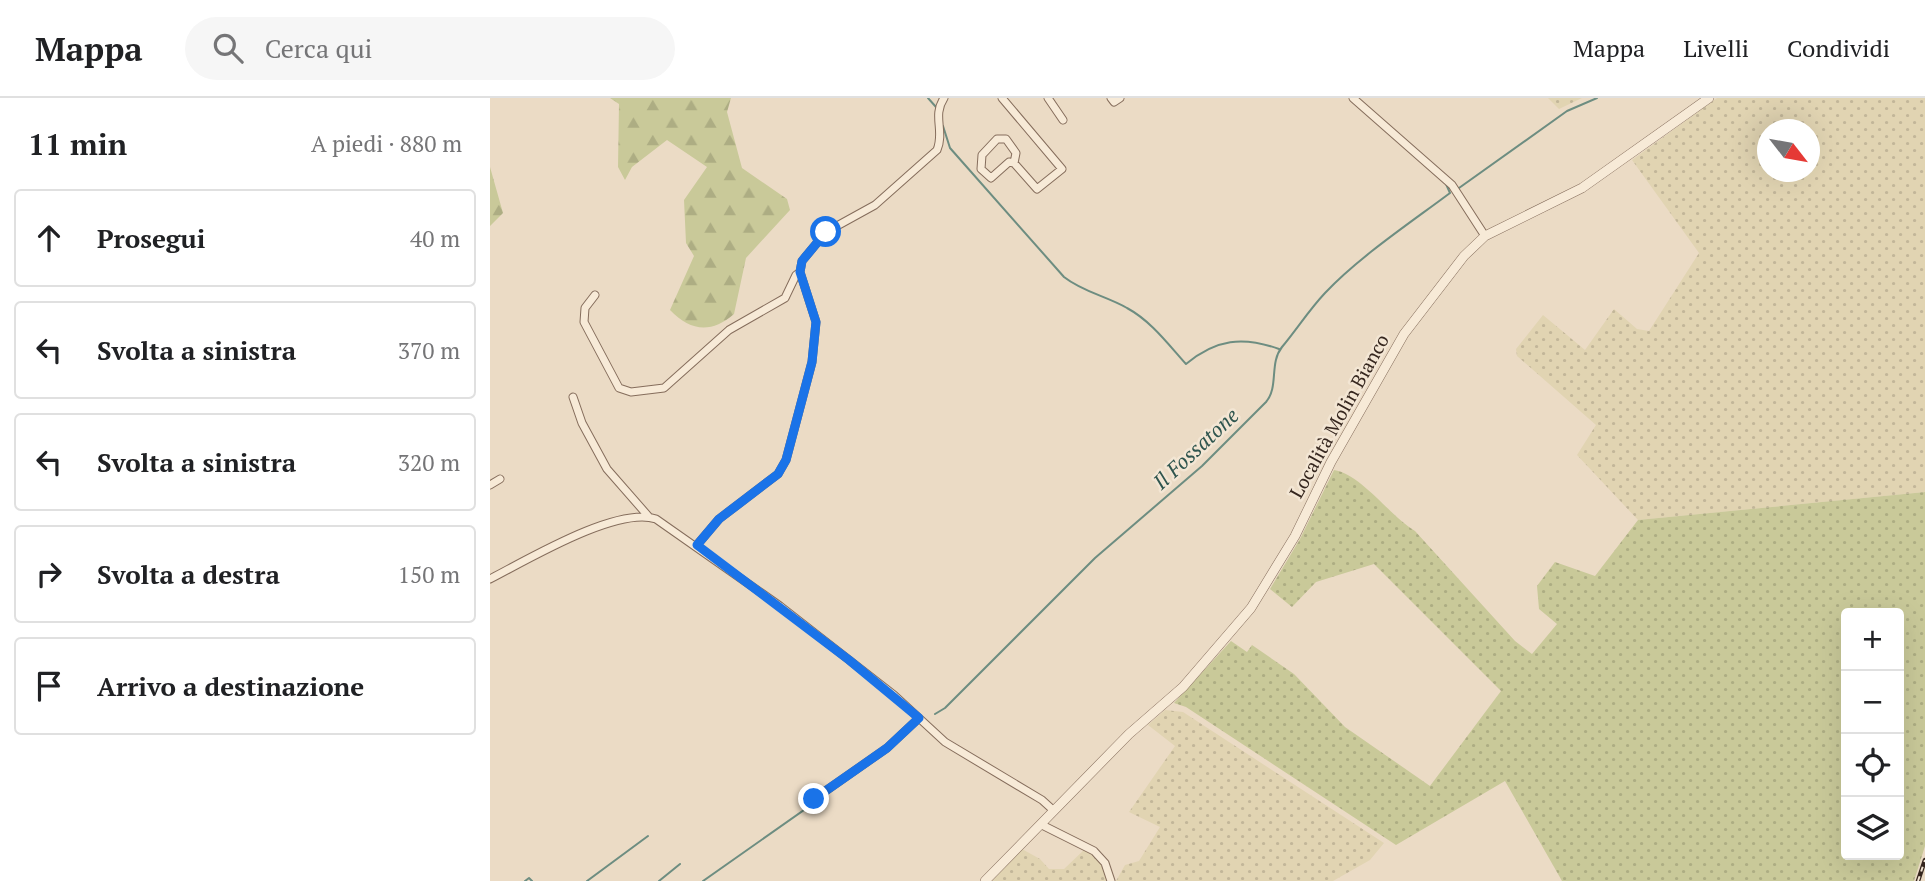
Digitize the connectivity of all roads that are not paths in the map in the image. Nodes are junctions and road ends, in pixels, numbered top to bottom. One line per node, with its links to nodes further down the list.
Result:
1 (944, 98): 11 (street)
2 (1002, 98): 9 (street)
3 (1048, 98): 8 (street)
4 (1111, 98): 5 (street)
5 (1120, 98)
6 (1353, 98): 10 (street)
7 (1709, 98): 10 (street, Località Molin Bianco)
8 (1063, 120)
9 (1014, 163): 9 (street)
10 (1485, 236): 21 (street, Località Molin Bianco)
11 (800, 272): 12 (street); 17 (street)
12 (595, 295)
13 (573, 397): 16 (street)
14 (500, 480): 15 (street)
15 (490, 485)
16 (652, 518): 17 (street); 18 (street)
17 (697, 545): 19 (street)
18 (490, 579)
19 (919, 718): 20 (street); 21 (street)
20 (814, 799)
21 (1052, 810): 22 (street, Località Molin Bianco)
22 (1042, 825): 23 (street, Località Molin Bianco); 24 (street)
23 (985, 881)
24 (1111, 881)

